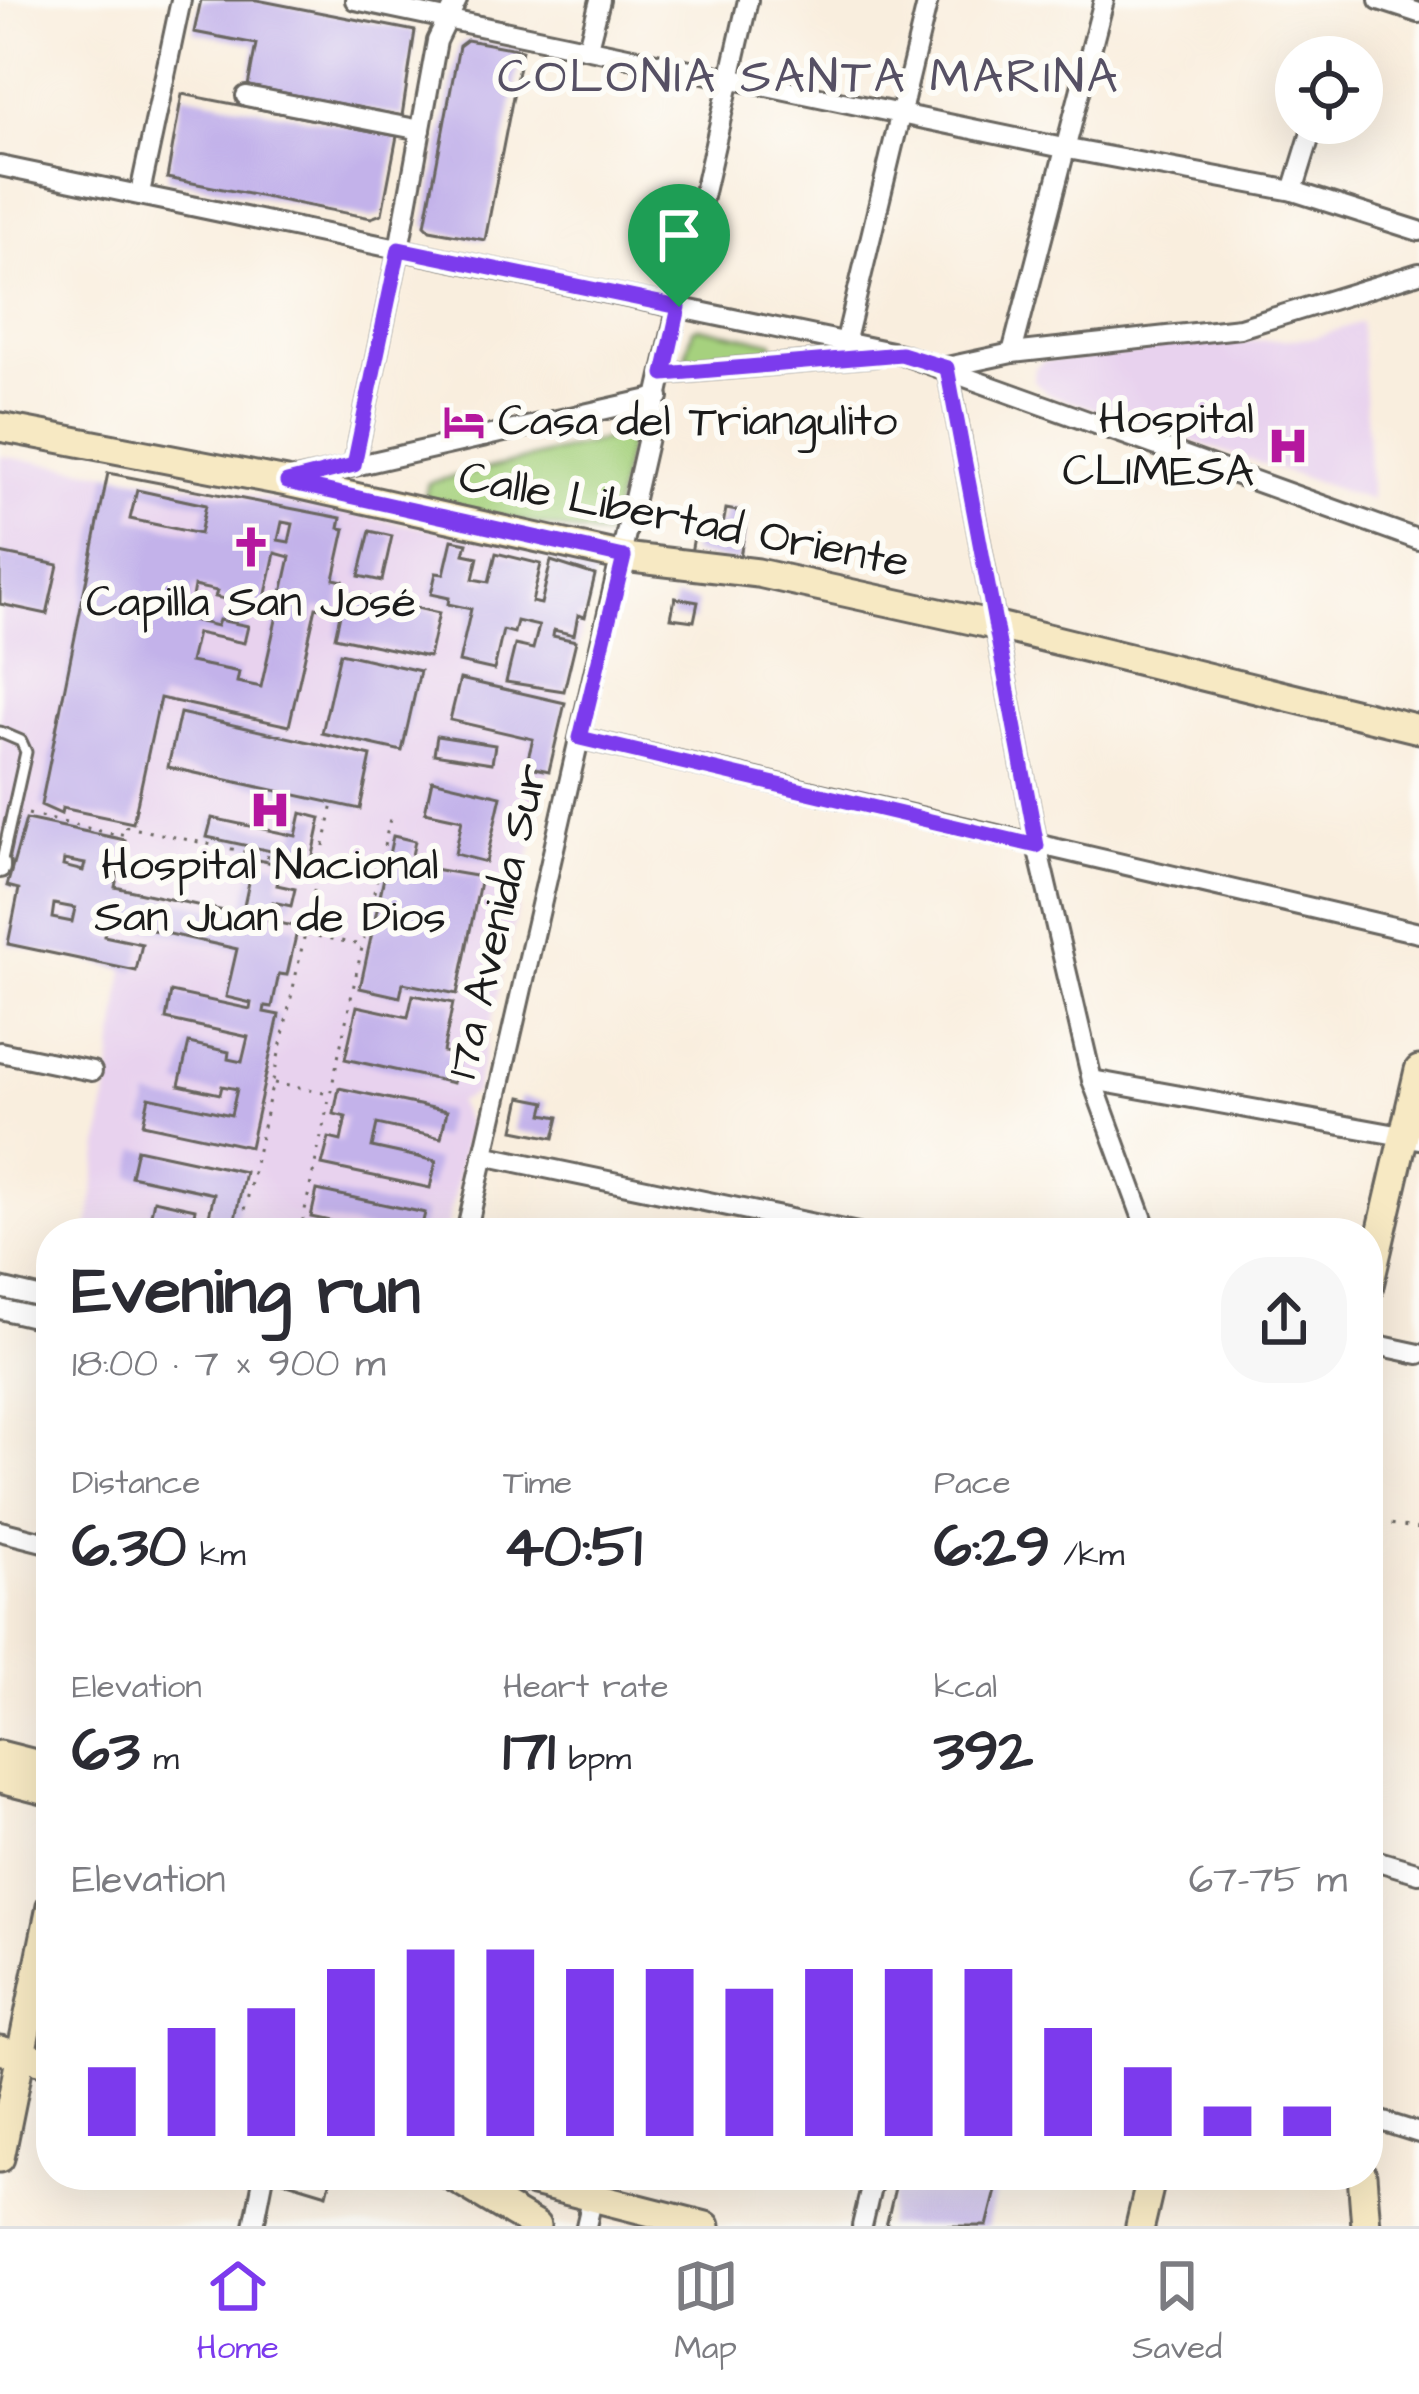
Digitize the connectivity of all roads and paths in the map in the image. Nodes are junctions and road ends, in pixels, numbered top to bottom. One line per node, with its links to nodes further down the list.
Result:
1 (181, 0): 19 (street)
2 (355, 0): 8 (street)
3 (600, 0): 10 (street)
4 (748, 0): 11 (street, 17a Avenida Sur)
5 (928, 0): 13 (street)
6 (1105, 0): 16 (street)
7 (1379, 0): 9 (street)
8 (453, 8): 10 (street); 14 (street)
9 (1419, 13)
10 (588, 47): 11 (street)
11 (731, 75): 13 (street); 24 (street, 17a Avenida Sur)
12 (246, 96): 14 (street)
13 (900, 114): 16 (street); 25 (street)
14 (421, 130): 22 (street)
15 (1308, 144): 18 (street)
16 (1068, 149): 18 (street); 26 (street)
17 (0, 166): 19 (street)
18 (1293, 191): 21 (street)
19 (140, 193): 22 (street)
20 (1419, 209): 21 (street)
21 (1416, 230)
22 (399, 249): 24 (street); 32 (street)
23 (1419, 273): 26 (street)
24 (679, 307): 25 (street); 29 (street, 17a Avenida Sur)
25 (844, 344): 27 (street)
26 (1012, 352): 28 (street)
27 (901, 354): 28 (street); 29 (street)
28 (947, 368): 34 (street); 36 (street)
29 (664, 374): 30 (street, 17a Avenida Sur)
30 (658, 397): 32 (street); 35 (street, 17a Avenida Sur)
31 (0, 427): 33 (main road, Calle Libertad Oriente)
32 (354, 465): 33 (street)
33 (287, 482): 35 (main road, Calle Libertad Oriente)
34 (1419, 540)
35 (624, 557): 36 (main road, Calle Libertad Oriente); 39 (street, 17a Avenida Sur)
36 (994, 625): 37 (main road, Calle Libertad Oriente); 43 (street)
37 (1419, 729)
38 (0, 732): 41 (lane)
39 (580, 738): 43 (street); 57 (street, 17a Avenida Sur)
40 (333, 804): 45 (path)
41 (15, 811): 44 (lane); 45 (path)
42 (392, 814): 46 (path)
43 (1037, 846): 47 (street); 53 (street)
44 (0, 865)
45 (319, 868): 46 (path); 48 (path)
46 (377, 880): 49 (path)
47 (1419, 933)
48 (304, 934): 49 (path); 54 (path)
49 (363, 945): 55 (path)
50 (0, 1052): 51 (street)
51 (92, 1070)
52 (1419, 1070): 56 (main road)
53 (1092, 1080): 56 (street); 62 (street)
54 (272, 1082): 55 (path); 58 (path)
55 (330, 1094): 59 (path)
56 (1411, 1137): 63 (main road)
57 (483, 1155): 60 (street, 17a Avenida Sur); 61 (street)
58 (243, 1218)
59 (303, 1218)
60 (469, 1218)
61 (786, 1218)
62 (1143, 1218)
63 (1383, 1237)
64 (0, 1288): 65 (street)
65 (36, 1296)
66 (0, 1309): 67 (street)
67 (36, 1317)
68 (1383, 1346): 69 (street)
69 (1419, 1354)
70 (1383, 1523): 71 (path)
71 (1419, 1529)
72 (0, 1531): 73 (street)
73 (36, 1540)
74 (0, 1755): 75 (main road)
75 (36, 1764)
76 (0, 1779): 77 (main road)
77 (36, 1788)
78 (1383, 1862): 79 (street)
79 (1419, 1873)
80 (36, 1960): 81 (main road)
81 (10, 2053): 84 (main road)
82 (1383, 2122): 83 (street)
83 (1419, 2133)
84 (0, 2158)
85 (261, 2190): 92 (street)
86 (475, 2190): 93 (main road)
87 (595, 2190): 94 (street)
88 (607, 2190): 95 (main road)
89 (870, 2190): 96 (street)
90 (1148, 2190): 97 (main road)
91 (1363, 2190): 98 (main road)
92 (254, 2226)
93 (536, 2226)
94 (586, 2226)
95 (706, 2226)
96 (862, 2226)
97 (1140, 2226)
98 (1366, 2226)

